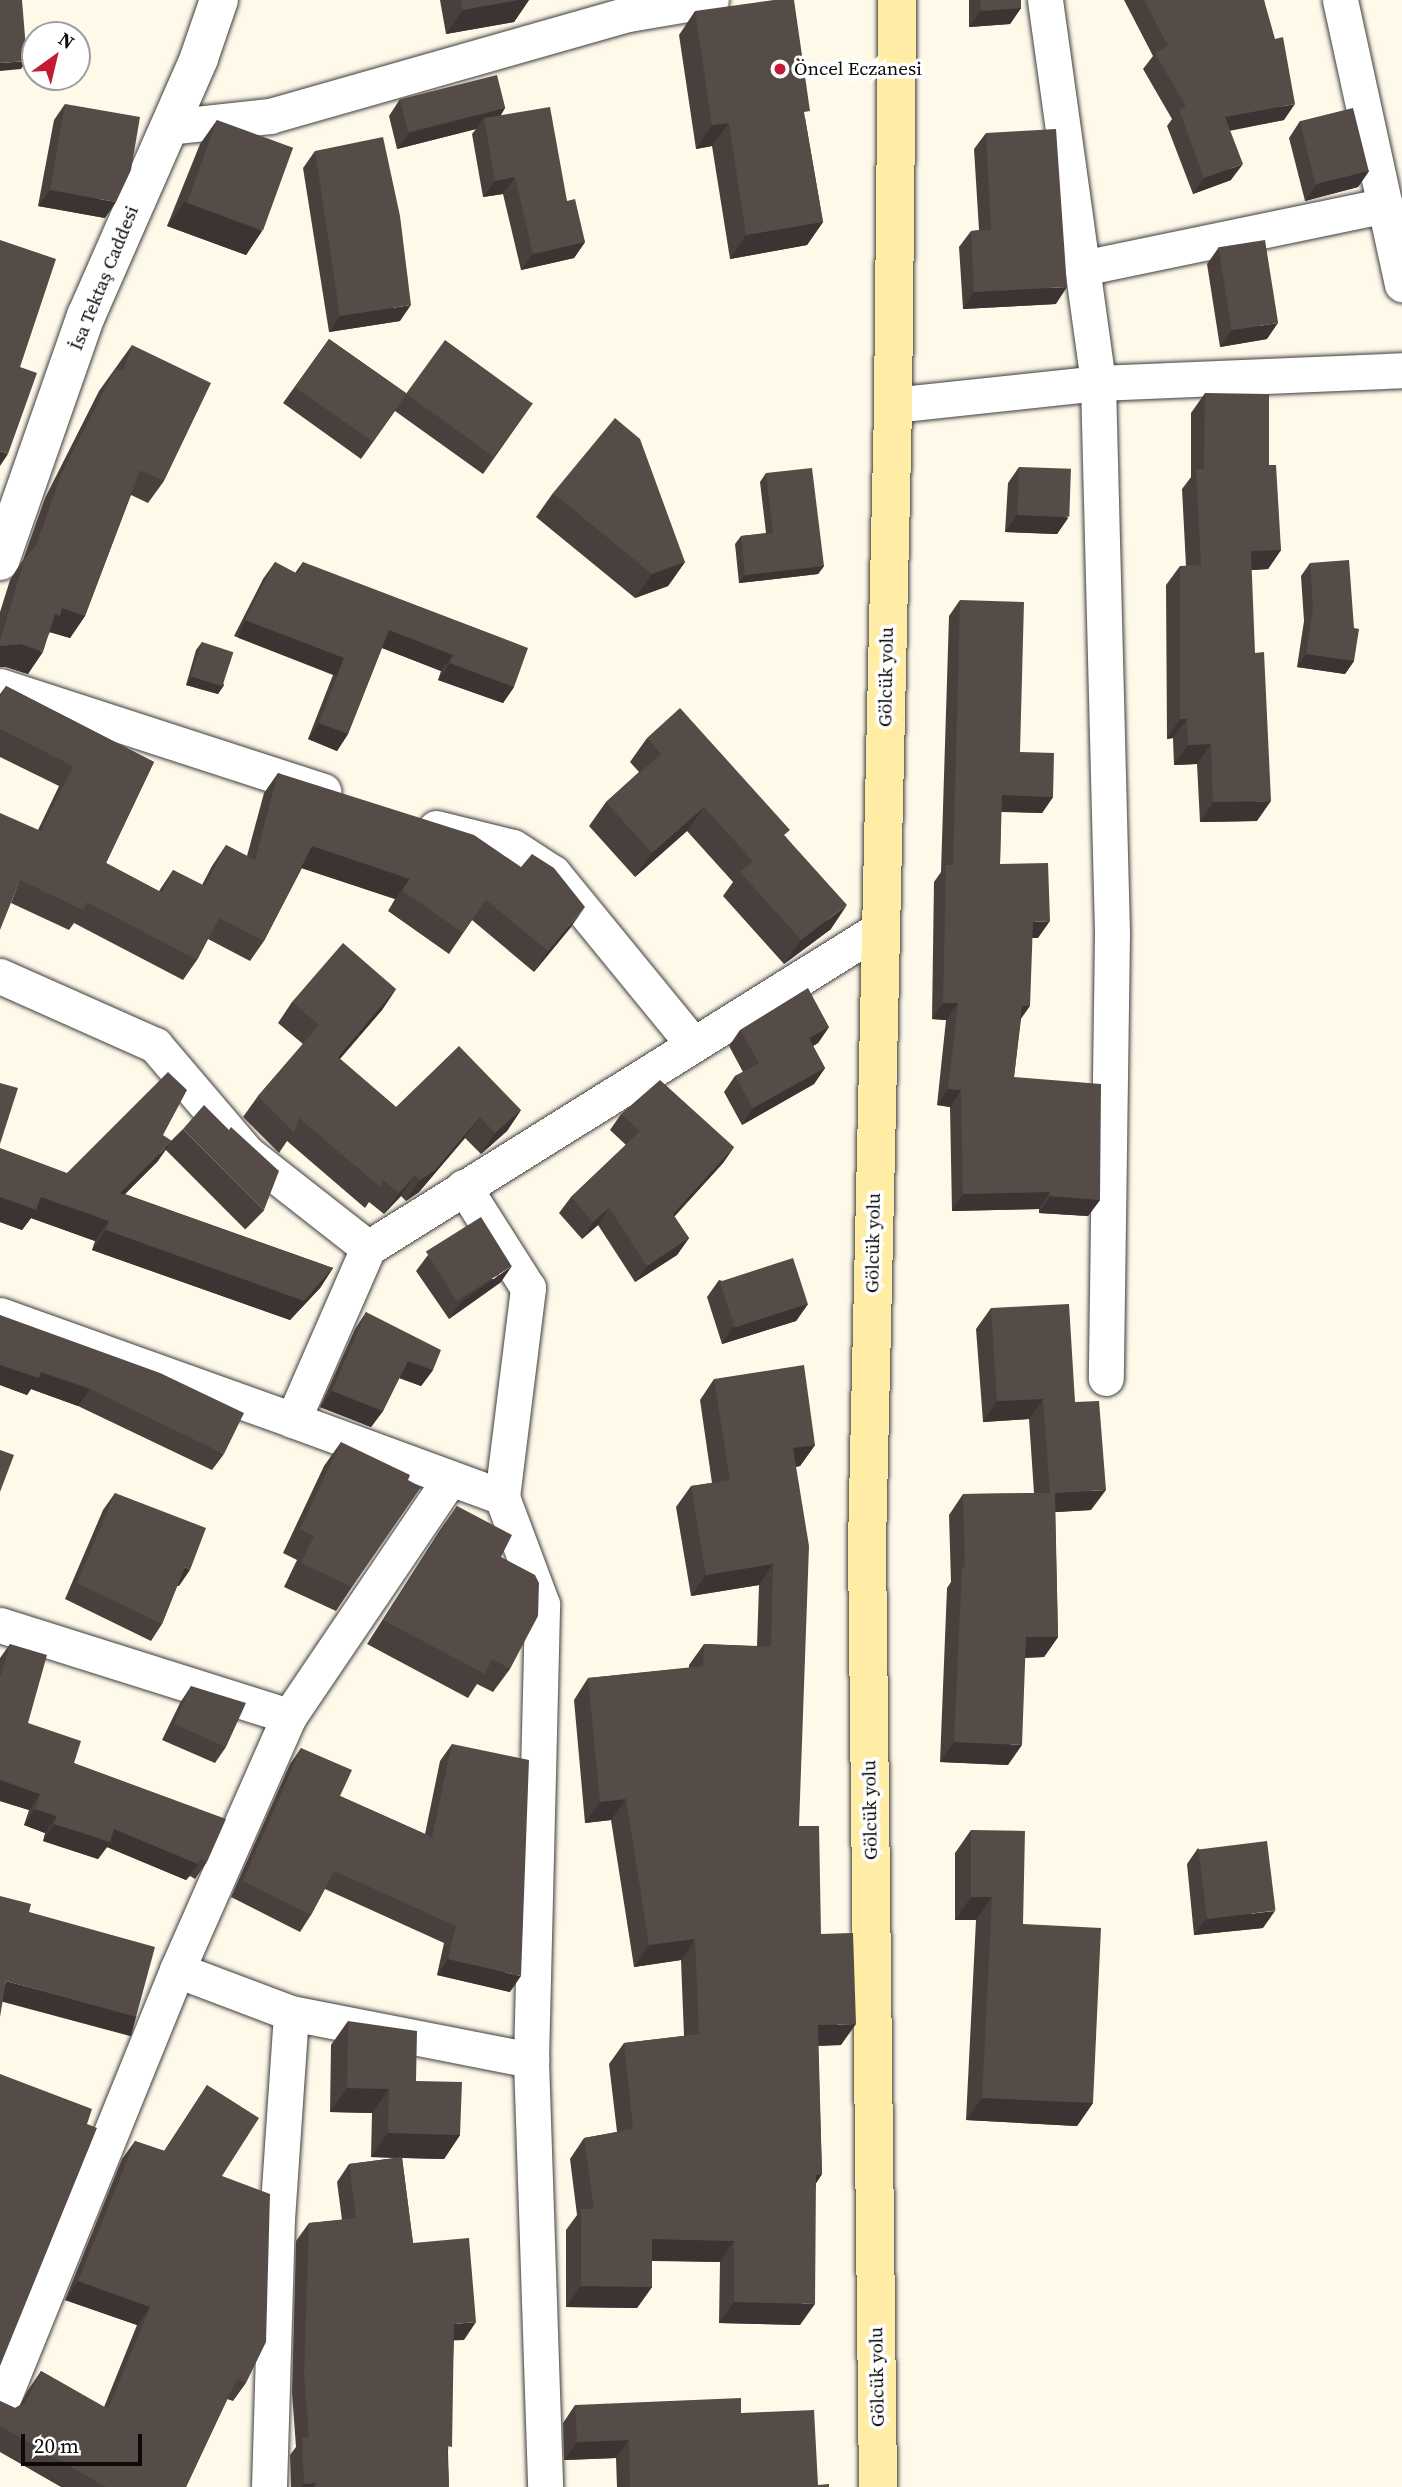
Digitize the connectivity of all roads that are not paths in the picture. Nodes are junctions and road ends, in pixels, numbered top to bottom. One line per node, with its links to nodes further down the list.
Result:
1 (219, 0): 6 (street, İsa Tektaş Caddesi)
2 (711, 0): 6 (street)
3 (897, 0): 12 (main road, Gölcük yolu)
4 (1045, 0): 8 (street)
5 (1340, 0): 7 (street)
6 (168, 127): 13 (street, İsa Tektaş Caddesi)
7 (1386, 205): 8 (street); 9 (street)
8 (1082, 268): 11 (street)
9 (1402, 284)
10 (1402, 370): 11 (street)
11 (1098, 383): 12 (street); 23 (street)
12 (893, 405): 17 (main road, Gölcük yolu)
13 (0, 561)
14 (0, 685): 15 (street)
15 (354, 801)
16 (406, 818): 19 (street)
17 (879, 929): 19 (street); 35 (main road, Gölcük yolu)
18 (0, 976): 21 (street)
19 (693, 1044): 20 (street)
20 (464, 1187): 21 (street); 26 (street)
21 (368, 1248): 24 (street)
22 (0, 1315): 24 (street)
23 (1106, 1378)
24 (293, 1420): 25 (street)
25 (449, 1480): 26 (street); 28 (street)
26 (502, 1496): 31 (street)
27 (0, 1625): 28 (street)
28 (289, 1716): 29 (street)
29 (177, 1970): 30 (street); 32 (street)
30 (291, 2013): 31 (street); 33 (street)
31 (531, 2060): 34 (street)
32 (1, 2408)
33 (269, 2487)
34 (545, 2487)
35 (878, 2487)

